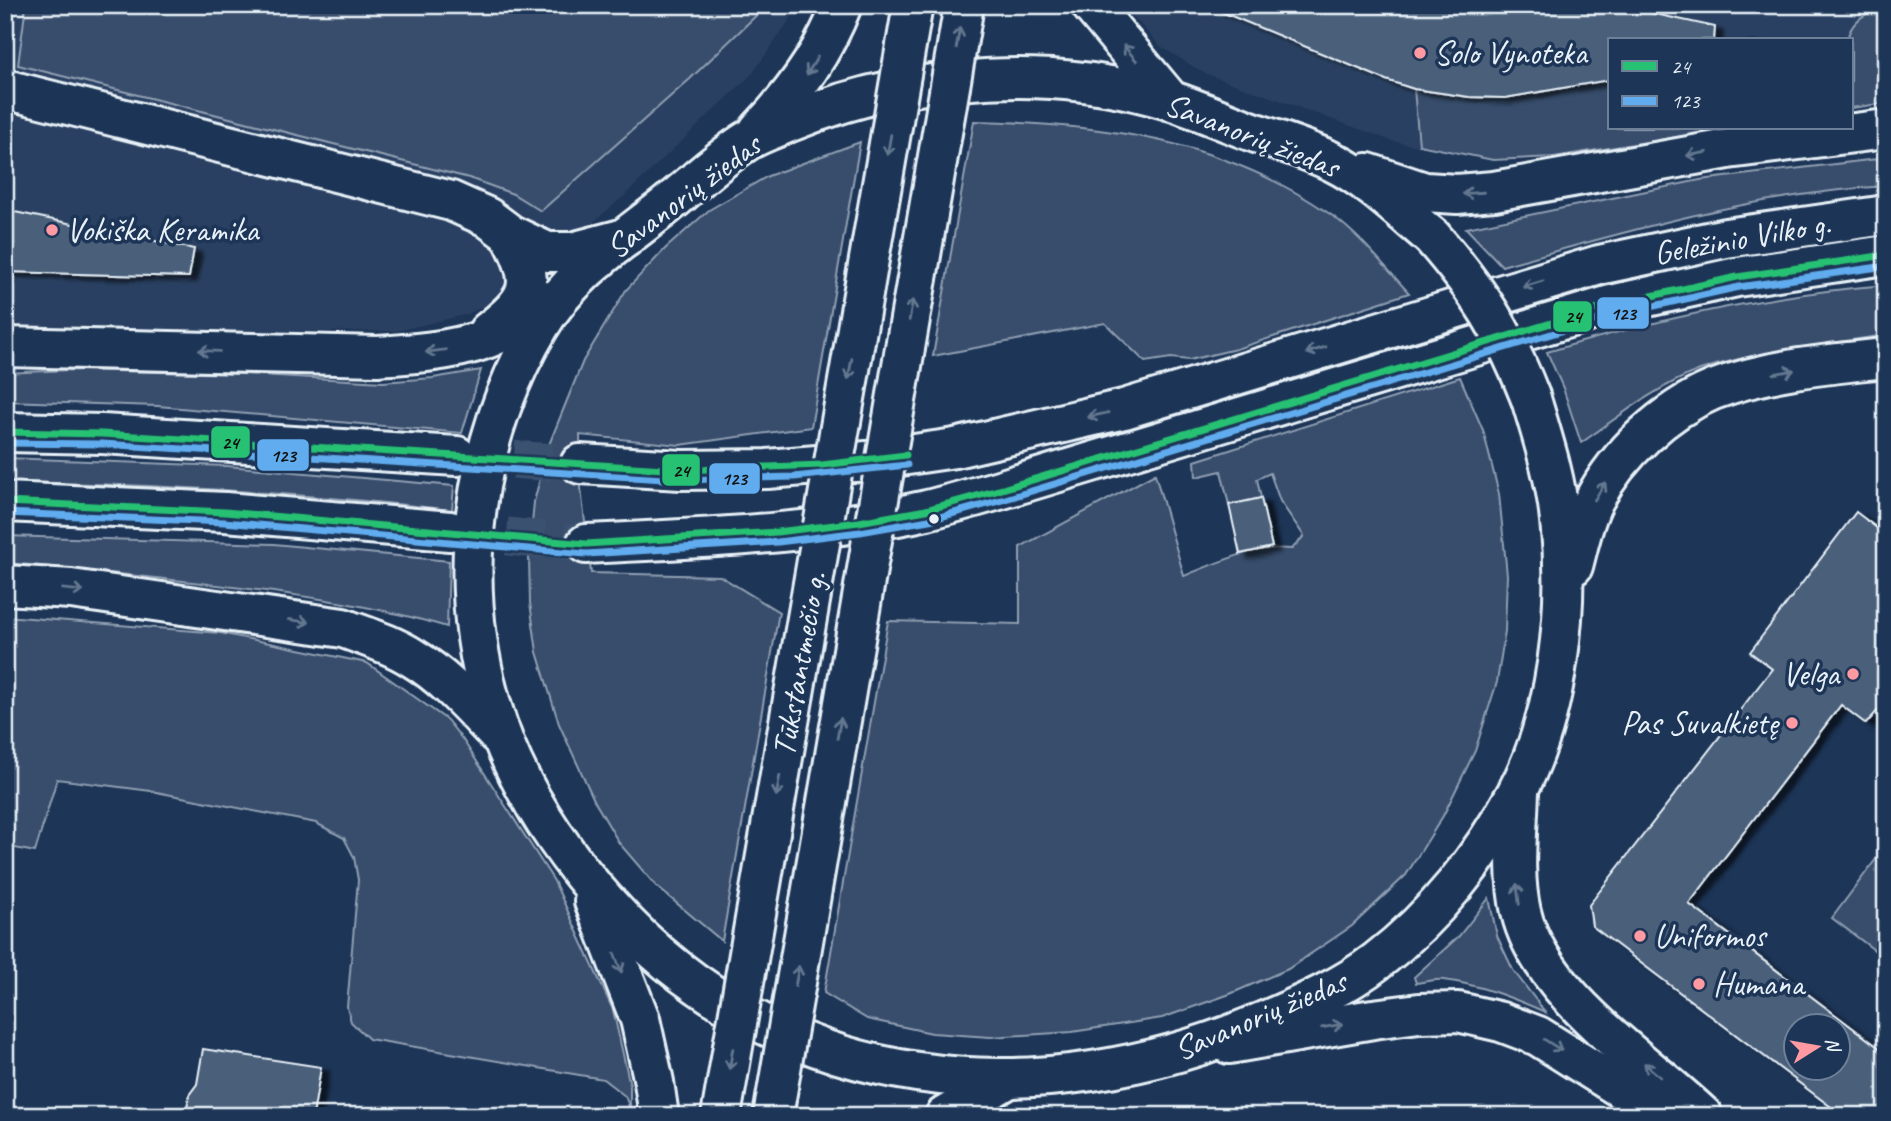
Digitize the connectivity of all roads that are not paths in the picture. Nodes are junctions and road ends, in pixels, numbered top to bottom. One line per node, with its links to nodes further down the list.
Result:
1 (842, 5): 8 (main road, one-way to 8)
2 (913, 5): 32 (main road, Tūkstantmečio g., one-way to 32, bridge)
3 (964, 5): 33 (main road, Tūkstantmečio g., one-way to 3, bridge)
4 (1091, 5): 6 (main road, one-way to 4)
5 (5, 89): 11 (main road)
6 (1170, 100): 8 (main road, Savanorių žiedas); 9 (main road, Savanorių žiedas)
7 (1886, 130): 9 (main road, one-way to 9)
8 (749, 140): 12 (main road, Savanorių žiedas)
9 (1338, 163): 25 (main road, Savanorių žiedas, bridge)
10 (1886, 215): 20 (main road, Geležinio Vilko g., one-way to 20)
11 (511, 235): 12 (main road); 15 (main road)
12 (625, 238): 14 (main road, Savanorių žiedas)
13 (1886, 255): 23 (main road, Geležinio Vilko g.)
14 (563, 292): 15 (main road); 26 (main road, Savanorių žiedas)
15 (475, 342): 16 (main road, one-way to 16)
16 (5, 347)
17 (1886, 358): 25 (main road, one-way to 17)
18 (5, 432): 19 (main road)
19 (457, 456)
20 (580, 464)
21 (5, 502): 22 (main road)
22 (450, 531)
23 (586, 544)
24 (5, 585): 26 (main road, one-way to 26)
25 (1563, 602): 27 (main road, Savanorių žiedas)
26 (502, 739): 28 (main road, Savanorių žiedas)
27 (1519, 790): 29 (main road, Savanorių žiedas); 36 (main road, one-way to 27)
28 (584, 877): 30 (main road, Savanorių žiedas); 31 (main road, one-way to 31)
29 (1169, 1056): 30 (main road, Savanorių žiedas); 35 (main road, one-way to 35)
30 (1006, 1080): 34 (main road)
31 (659, 1116)
32 (721, 1116)
33 (773, 1116)
34 (945, 1116)
35 (1665, 1116)
36 (1703, 1116)

